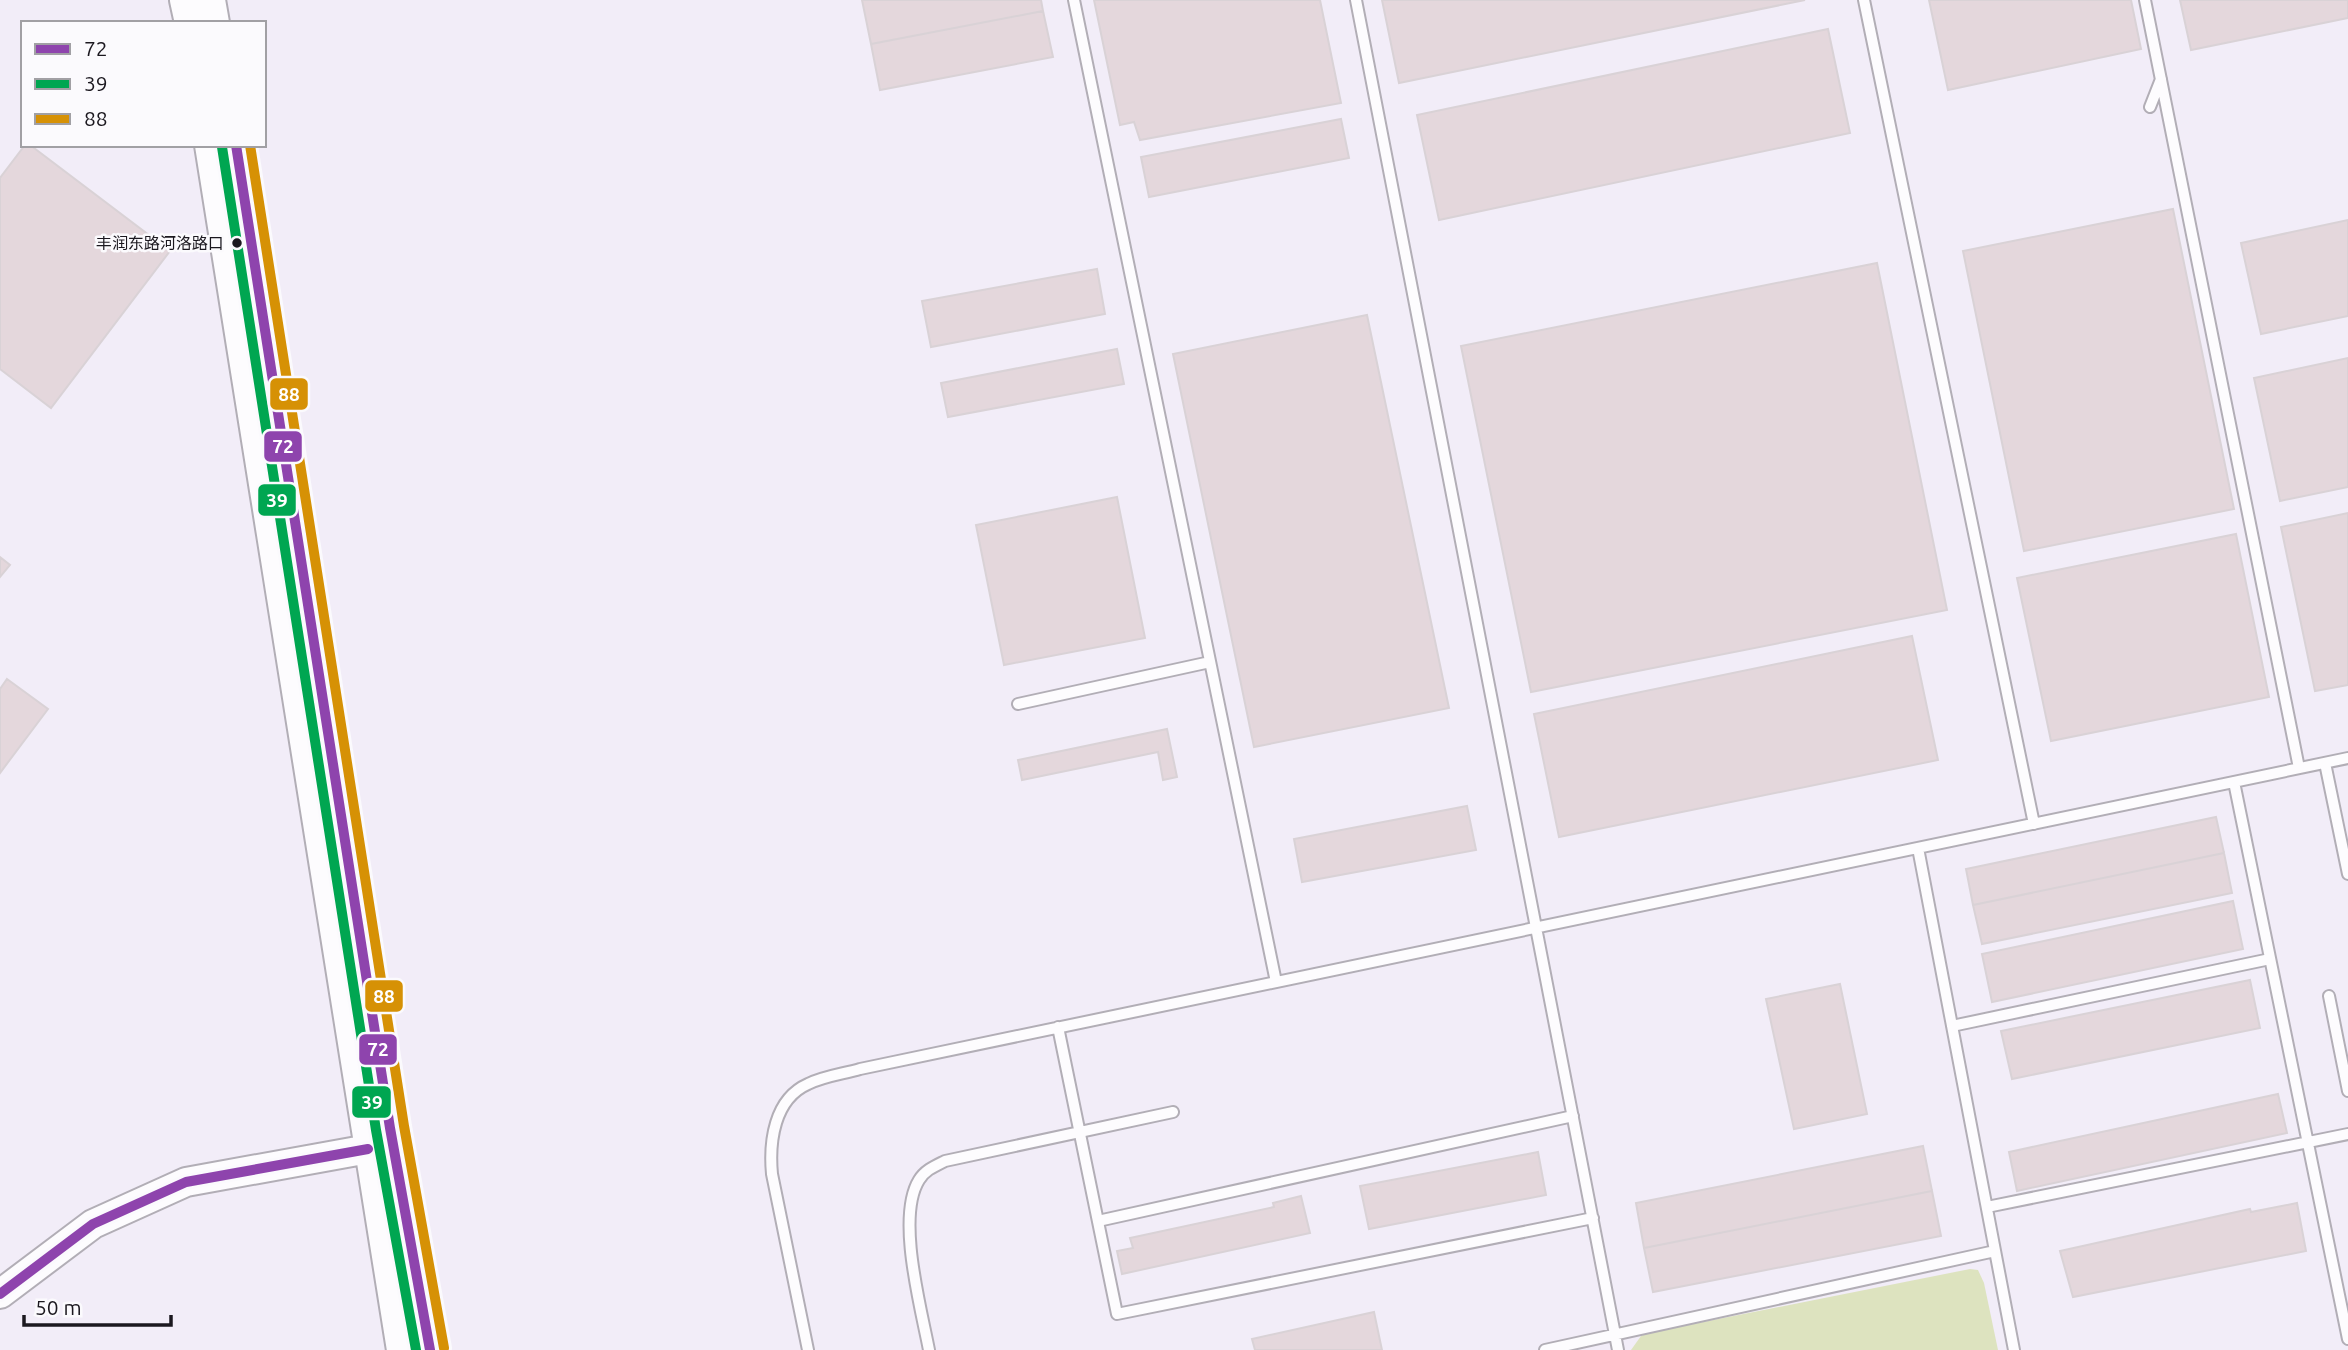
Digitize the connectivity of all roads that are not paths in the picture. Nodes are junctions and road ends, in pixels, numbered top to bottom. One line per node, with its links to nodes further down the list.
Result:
1 (184, 0): 7 (street)
2 (211, 0): 8 (street)
3 (1074, 0): 13 (lane)
4 (1356, 0): 22 (lane)
5 (1864, 0): 19 (lane)
6 (2145, 0): 9 (lane)
7 (189, 21)
8 (215, 21)
9 (2161, 79): 10 (lane); 17 (lane)
10 (2150, 107)
11 (209, 147): 33 (street)
12 (236, 147): 33 (street)
13 (1210, 662): 14 (lane); 24 (lane)
14 (1018, 704)
15 (2348, 758): 16 (lane)
16 (2325, 763): 17 (lane); 21 (lane)
17 (2299, 768): 18 (lane)
18 (2234, 782): 19 (lane); 23 (lane)
19 (2034, 824): 20 (lane)
20 (1918, 848): 22 (lane); 27 (lane)
21 (2348, 874)
22 (1536, 928): 24 (lane); 30 (lane)
23 (2270, 958): 27 (lane); 34 (lane)
24 (1276, 982): 26 (lane)
25 (2329, 996): 28 (lane)
26 (1058, 1027): 31 (lane); 45 (lane)
27 (1952, 1027): 35 (lane)
28 (2348, 1091)
29 (1173, 1112): 31 (lane)
30 (1573, 1116): 36 (lane); 37 (lane)
31 (1080, 1132): 37 (lane); 46 (lane)
32 (2348, 1134): 34 (lane)
33 (379, 1139): 39 (street); 40 (street); 43 (street); 44 (street)
34 (2308, 1143): 35 (lane); 42 (lane)
35 (1987, 1207): 38 (lane)
36 (1593, 1218): 37 (lane); 41 (lane)
37 (1098, 1221)
38 (1995, 1251): 41 (lane); 49 (lane)
39 (0, 1279)
40 (0, 1294)
41 (1615, 1335): 47 (lane); 48 (lane)
42 (2348, 1339)
43 (401, 1350)
44 (430, 1350)
45 (808, 1350)
46 (929, 1350)
47 (1545, 1350)
48 (1618, 1350)
49 (2014, 1350)

